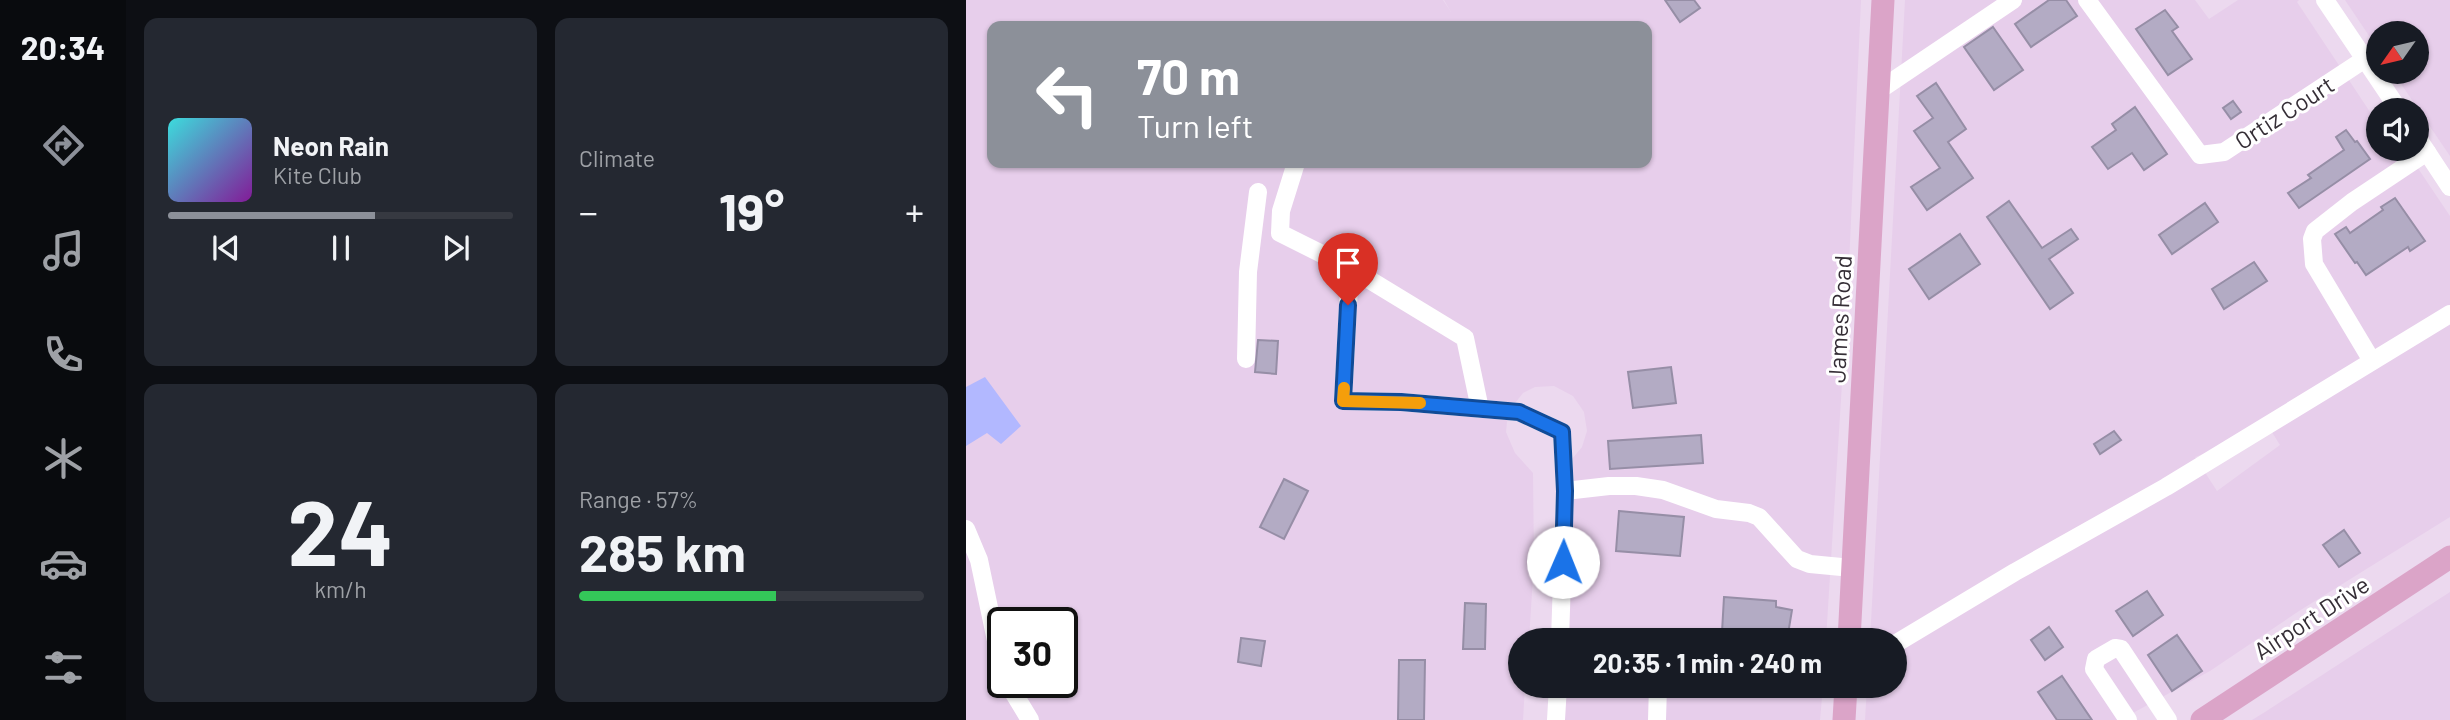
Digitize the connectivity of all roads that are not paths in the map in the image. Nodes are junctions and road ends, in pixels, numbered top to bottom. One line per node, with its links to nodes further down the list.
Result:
1 (1883, 0): 6 (main road, James Road)
2 (2013, 0): 6 (street)
3 (2087, 0): 5 (street, Ortiz Court)
4 (2325, 0): 5 (street)
5 (2365, 59): 7 (street)
6 (1878, 91): 23 (main road, James Road)
7 (2391, 98)
8 (2429, 155): 11 (street)
9 (2414, 161): 18 (street)
10 (1294, 168): 13 (street)
11 (2450, 187)
12 (1258, 192): 14 (street)
13 (1280, 233): 14 (street); 15 (street)
14 (1252, 235): 17 (street)
15 (1350, 268): 19 (street); 19 (street)
16 (2450, 314): 18 (street)
17 (1245, 359)
18 (2372, 361): 27 (street)
19 (1480, 408): 20 (street)
20 (1565, 491): 23 (street); 25 (street)
21 (966, 529): 24 (street)
22 (2450, 557): 38 (main road, Airport Drive)
23 (1853, 568): 26 (main road, James Road)
24 (989, 607)
25 (1560, 628)
26 (1850, 628)
27 (1907, 637)
28 (1017, 698): 32 (street)
29 (1557, 698): 33 (street)
30 (1658, 698): 34 (street)
31 (1845, 698): 35 (main road)
32 (1030, 720)
33 (1556, 720)
34 (1657, 720)
35 (1844, 720)
36 (2128, 720): 37 (street)
37 (2168, 720)
38 (2202, 720)

